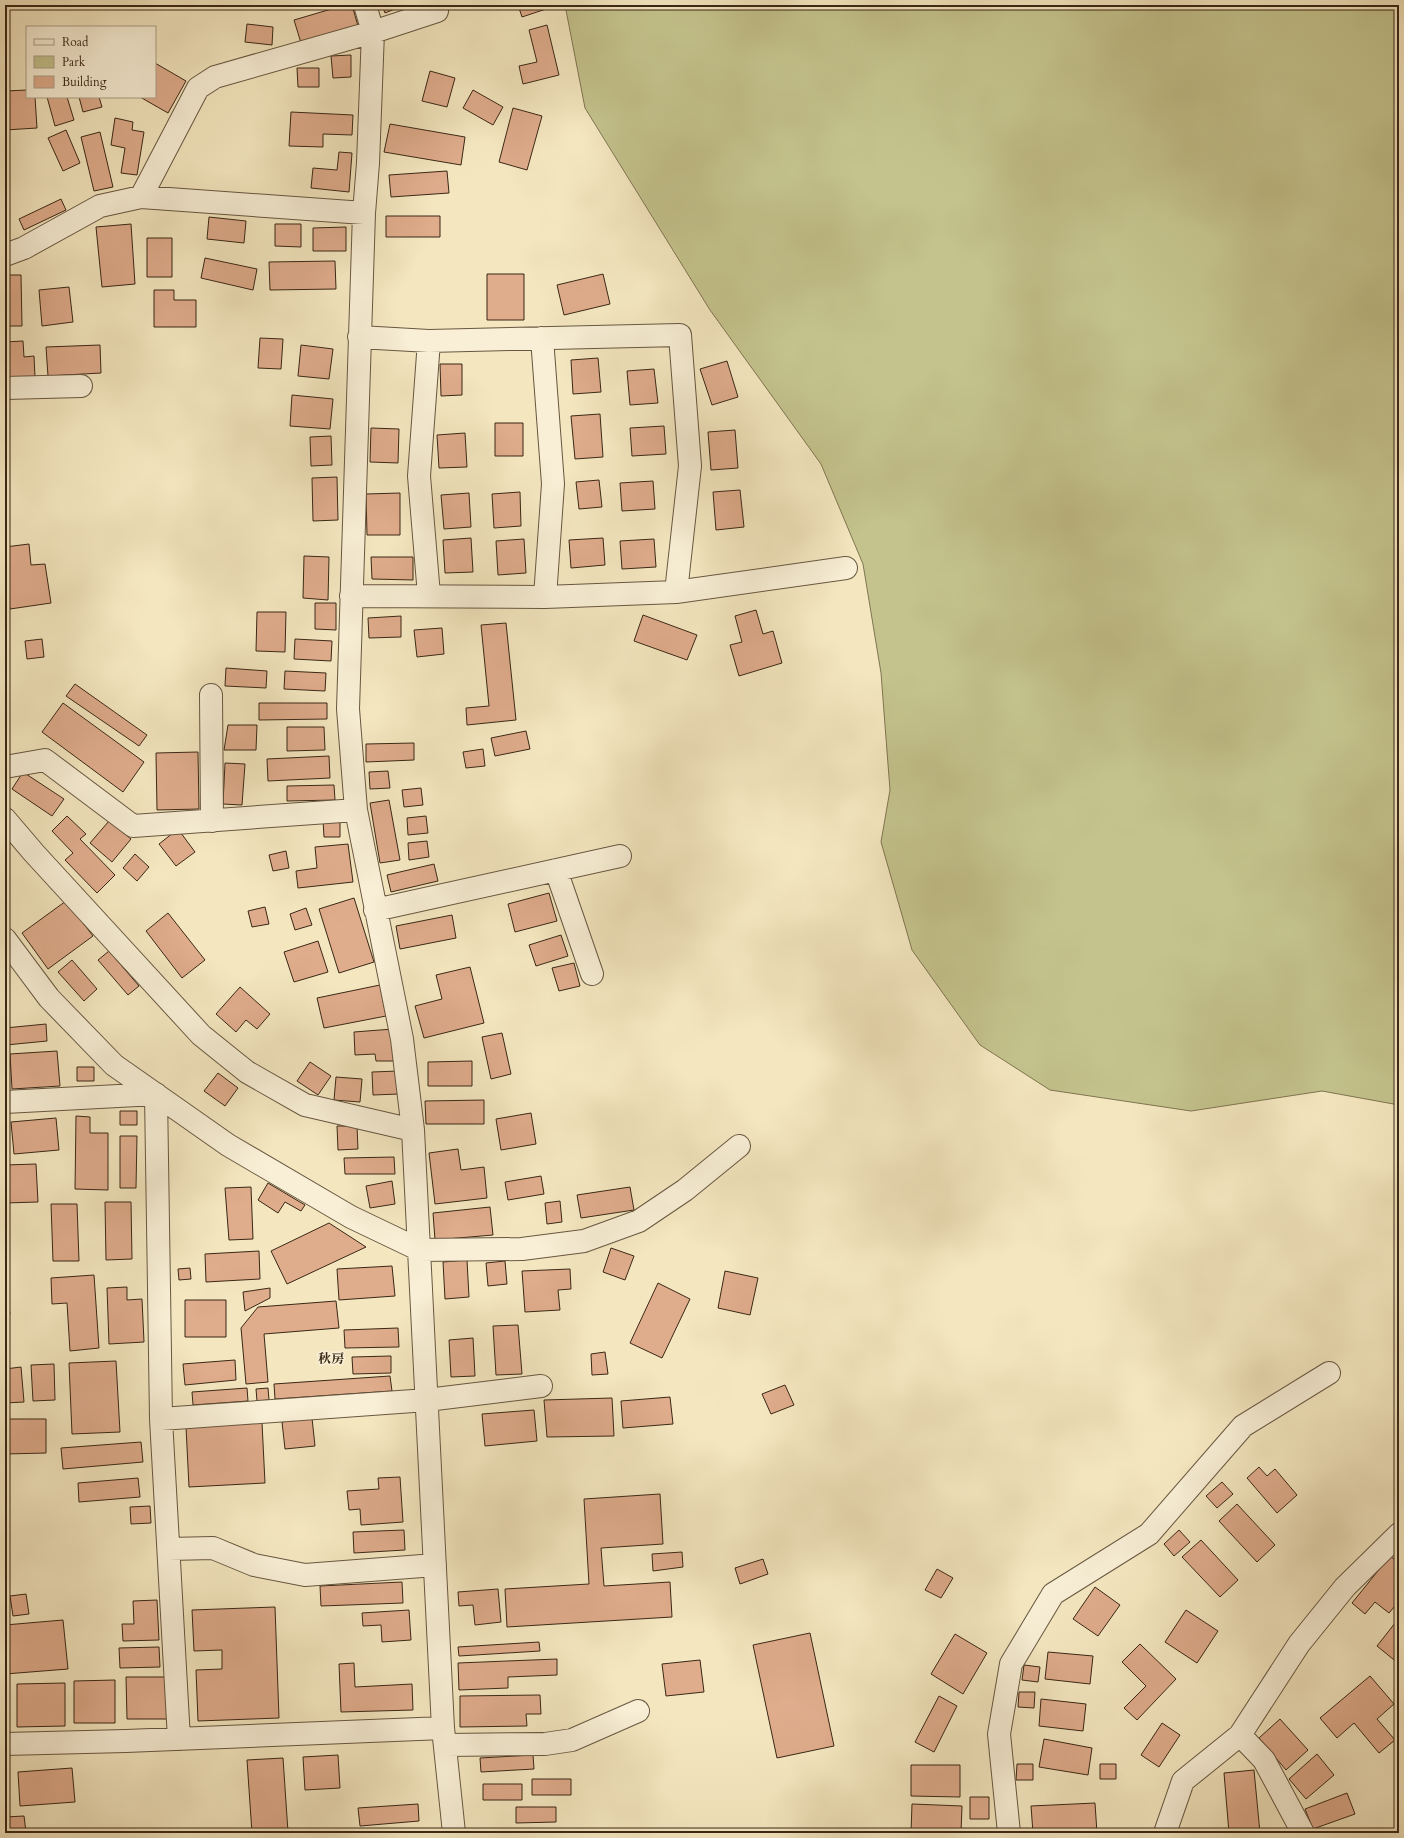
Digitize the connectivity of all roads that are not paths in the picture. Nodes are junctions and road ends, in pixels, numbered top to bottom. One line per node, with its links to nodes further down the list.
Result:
1 (365, 5): 3 (street)
2 (437, 10): 3 (street)
3 (373, 32): 4 (street); 5 (street)
4 (141, 197): 5 (street); 6 (street)
5 (364, 213): 7 (street)
6 (5, 255)
7 (359, 337): 9 (street); 15 (street)
8 (542, 338): 9 (street); 13 (street); 16 (street)
9 (429, 341): 14 (street)
10 (81, 386): 11 (street)
11 (5, 388)
12 (846, 568): 13 (street)
13 (676, 592): 16 (street)
14 (429, 595): 15 (street); 16 (street)
15 (351, 596): 19 (street)
16 (545, 597)
17 (211, 695): 21 (street)
18 (5, 767): 21 (street)
19 (356, 810): 21 (street); 24 (street)
20 (5, 819): 29 (street)
21 (212, 821)
22 (620, 856): 23 (street)
23 (556, 870): 24 (street); 26 (street)
24 (375, 910): 29 (street)
25 (5, 940): 27 (street)
26 (592, 974)
27 (156, 1094): 28 (street); 31 (street); 35 (street)
28 (5, 1102)
29 (413, 1130): 31 (street)
30 (739, 1146): 31 (street)
31 (420, 1250): 34 (street)
32 (1329, 1373): 45 (street)
33 (541, 1386): 34 (street)
34 (427, 1400): 35 (street); 38 (street)
35 (161, 1419): 37 (street)
36 (1398, 1538): 40 (street)
37 (168, 1549): 38 (street); 42 (street)
38 (435, 1565): 41 (street)
39 (638, 1711): 41 (street)
40 (1240, 1735): 46 (street); 47 (street)
41 (444, 1736): 42 (street); 44 (street)
42 (179, 1739): 43 (street)
43 (5, 1744)
44 (454, 1833)
45 (1009, 1833)
46 (1165, 1833)
47 (1303, 1833)

